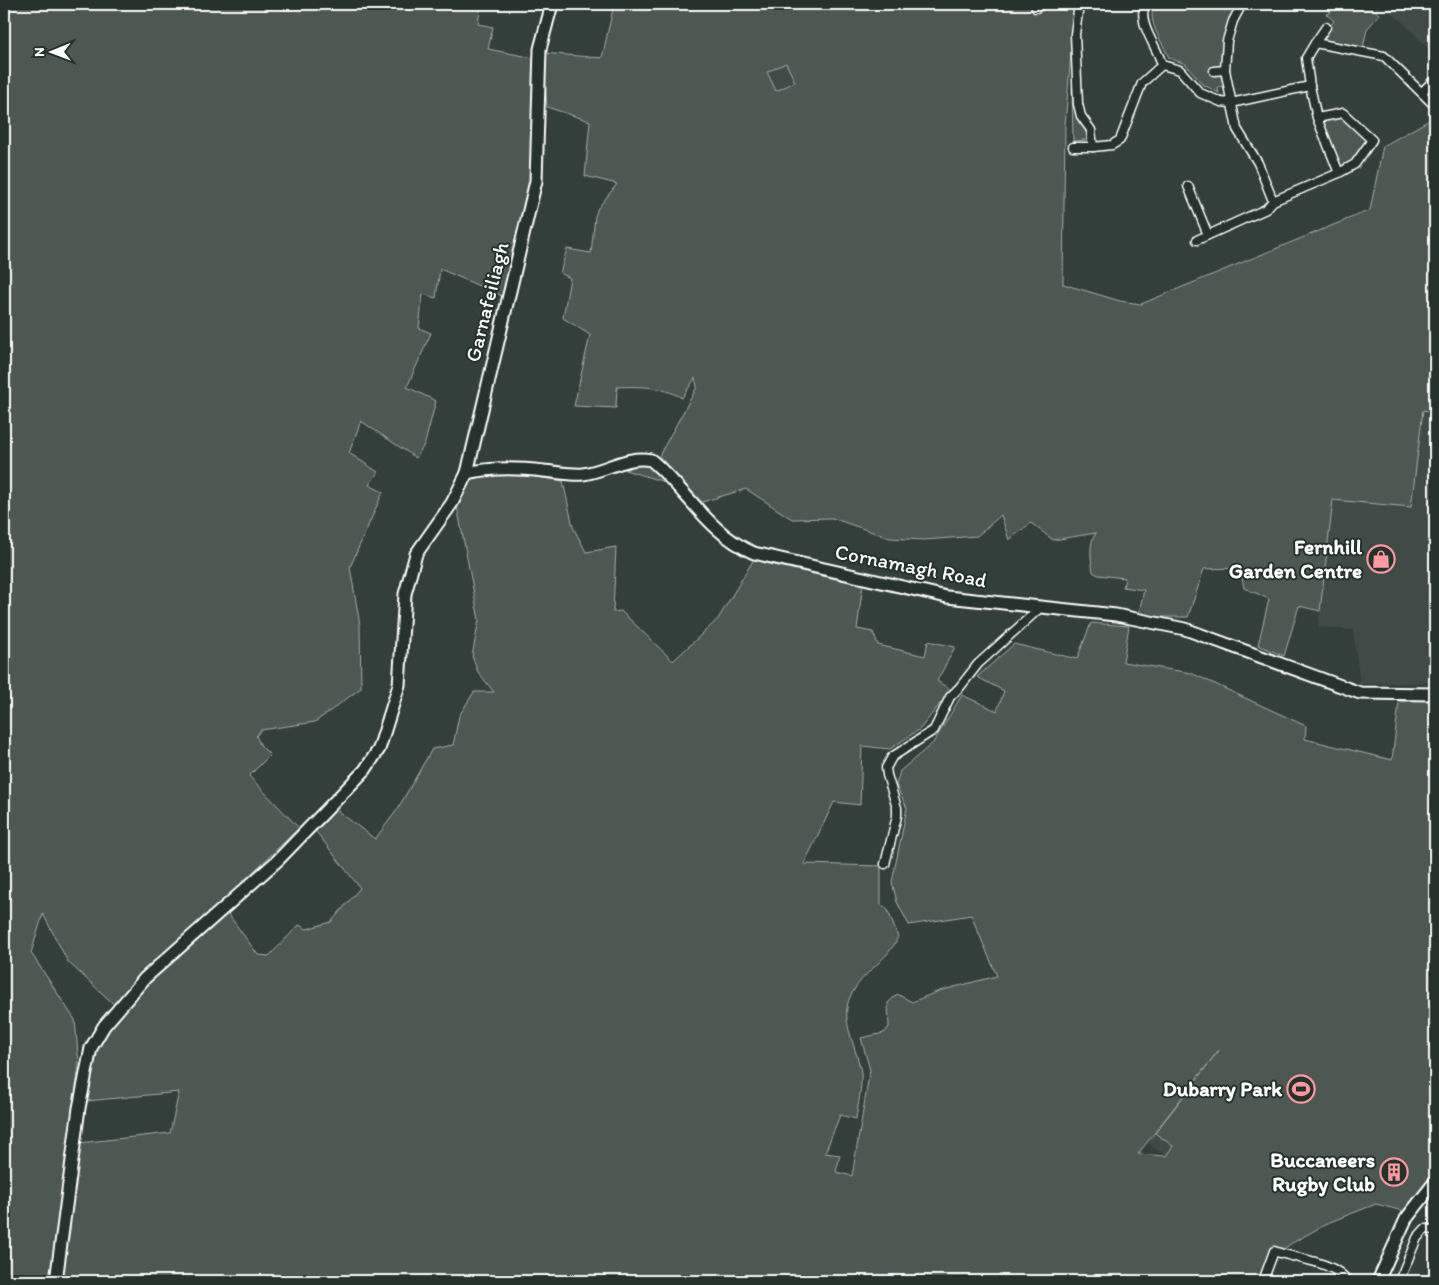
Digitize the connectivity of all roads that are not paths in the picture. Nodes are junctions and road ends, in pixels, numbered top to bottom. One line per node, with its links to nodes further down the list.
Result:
1 (552, 4): 23 (street, Garnafeiliagh)
2 (1079, 4): 17 (street)
3 (1145, 4): 7 (street)
4 (1242, 4): 8 (street)
5 (1326, 27): 6 (street)
6 (1315, 43): 11 (street); 12 (street)
7 (1162, 65): 14 (street); 17 (street)
8 (1225, 70): 9 (street); 14 (street)
9 (1214, 71)
10 (1432, 82): 12 (street)
11 (1310, 86): 14 (street); 15 (street)
12 (1422, 92): 13 (street)
13 (1431, 102)
14 (1231, 103): 20 (street)
15 (1317, 118): 18 (street); 18 (street)
16 (1073, 147): 17 (street)
17 (1093, 147)
18 (1339, 173): 20 (street)
19 (1188, 186): 21 (street)
20 (1273, 201): 21 (street)
21 (1208, 235): 22 (street)
22 (1197, 240)
23 (467, 473): 24 (street, Cornamagh Road); 29 (street, Garnafeiliagh)
24 (1041, 607): 25 (street, Cornamagh Road); 26 (street)
25 (1435, 694)
26 (885, 864)
27 (1435, 1182): 32 (street)
28 (1435, 1230): 33 (street)
29 (56, 1281)
30 (1263, 1281): 31 (street)
31 (1348, 1281)
32 (1378, 1281)
33 (1399, 1281)

